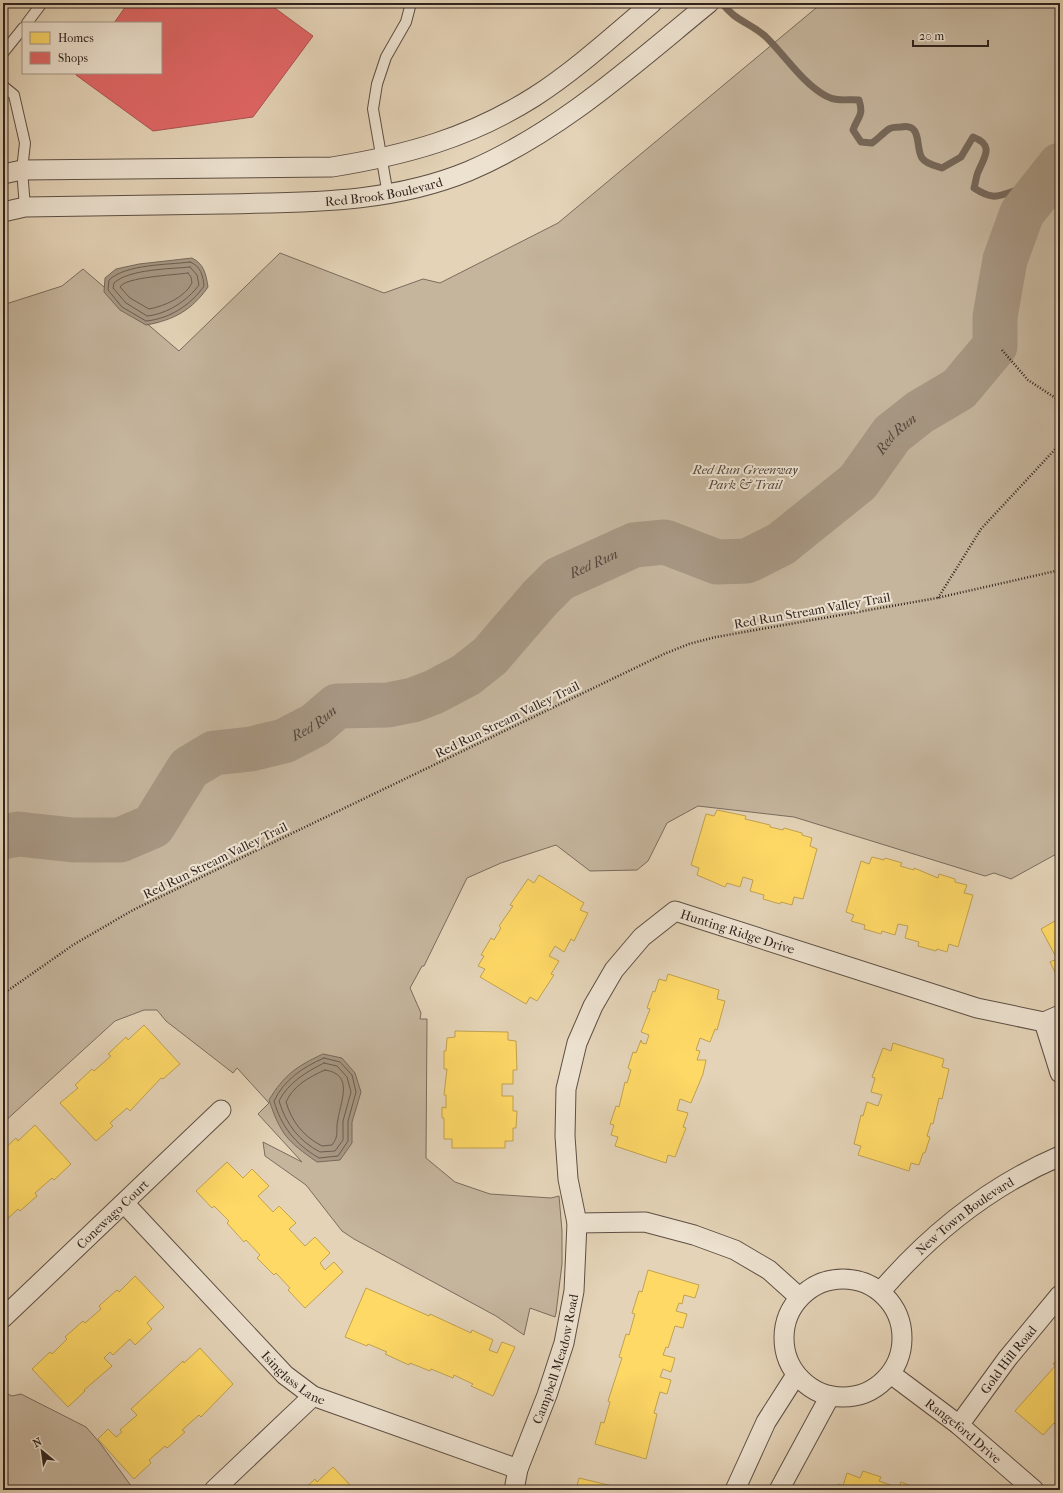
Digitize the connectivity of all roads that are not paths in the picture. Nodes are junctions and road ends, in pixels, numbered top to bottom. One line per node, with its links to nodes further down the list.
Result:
1 (42, 3): 5 (lane)
2 (411, 3): 9 (lane)
3 (652, 3): 9 (street)
4 (709, 3): 12 (street, Red Brook Boulevard)
5 (28, 22)
6 (22, 29): 7 (lane)
7 (3, 53)
8 (3, 86): 10 (lane)
9 (381, 159): 10 (street); 12 (lane)
10 (22, 170): 11 (street); 13 (lane)
11 (3, 174)
12 (388, 195): 13 (street, Red Brook Boulevard)
13 (25, 207): 14 (street, Red Brook Boulevard)
14 (3, 212)
15 (1052, 1018): 16 (street); 20 (street, Hunting Ridge Drive)
16 (1060, 1073)
17 (221, 1110): 19 (street, Conewago Court)
18 (1060, 1156): 21 (street, New Town Boulevard)
19 (124, 1203): 24 (street, Conewago Court); 27 (street, Isinglass Lane)
20 (577, 1223): 23 (street); 30 (street, Campbell Meadow Road)
21 (881, 1291): 23 (street); 25 (street)
22 (1060, 1295): 29 (street, Gold Hill Road)
23 (800, 1297): 26 (street)
24 (3, 1318)
25 (891, 1374): 28 (street); 29 (street, Rangeford Drive)
26 (796, 1375): 28 (street); 34 (street)
27 (313, 1396): 30 (street, Isinglass Lane); 32 (street)
28 (830, 1396): 35 (street)
29 (959, 1425): 31 (street, Rangeford Drive)
30 (518, 1470): 33 (street, Campbell Meadow Road)
31 (1025, 1487)
32 (214, 1490)
33 (514, 1490)
34 (735, 1490)
35 (779, 1490)

